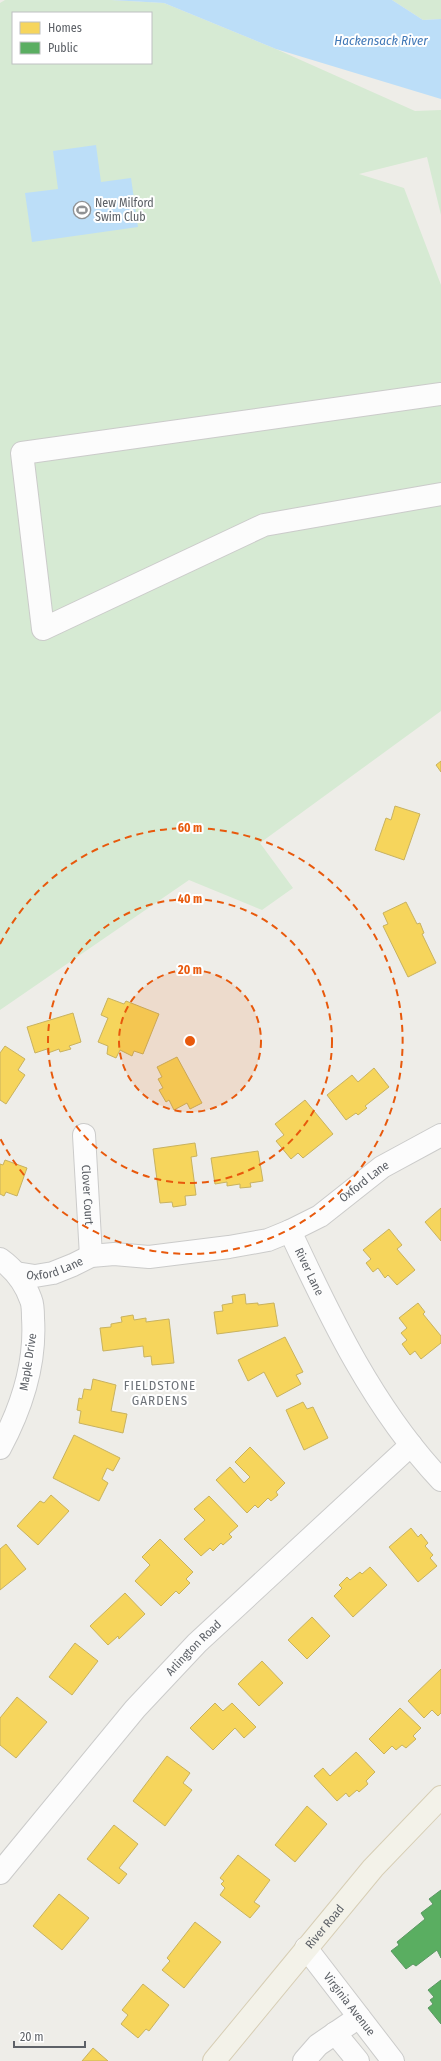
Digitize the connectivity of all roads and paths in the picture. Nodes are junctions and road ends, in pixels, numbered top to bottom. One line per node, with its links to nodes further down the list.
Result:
1 (441, 394): 2 (street)
2 (441, 494)
3 (84, 1135): 6 (street, Clover Court)
4 (441, 1135): 5 (street, Oxford Lane)
5 (290, 1231): 6 (street); 9 (street, River Lane)
6 (92, 1256): 8 (street, Oxford Lane)
7 (0, 1259): 8 (street, Maple Drive)
8 (16, 1273): 10 (street, Maple Drive)
9 (411, 1445): 11 (street, River Lane); 13 (street, Arlington Road)
10 (0, 1448)
11 (441, 1480)
12 (441, 1797): 14 (main road, River Road)
13 (0, 1873)
14 (306, 1948): 15 (street, Virginia Avenue); 17 (main road, River Road)
15 (359, 2017): 16 (street); 20 (street, Virginia Avenue)
16 (335, 2033): 18 (street); 19 (street)
17 (214, 2061)
18 (304, 2061)
19 (358, 2061)
20 (393, 2061)

